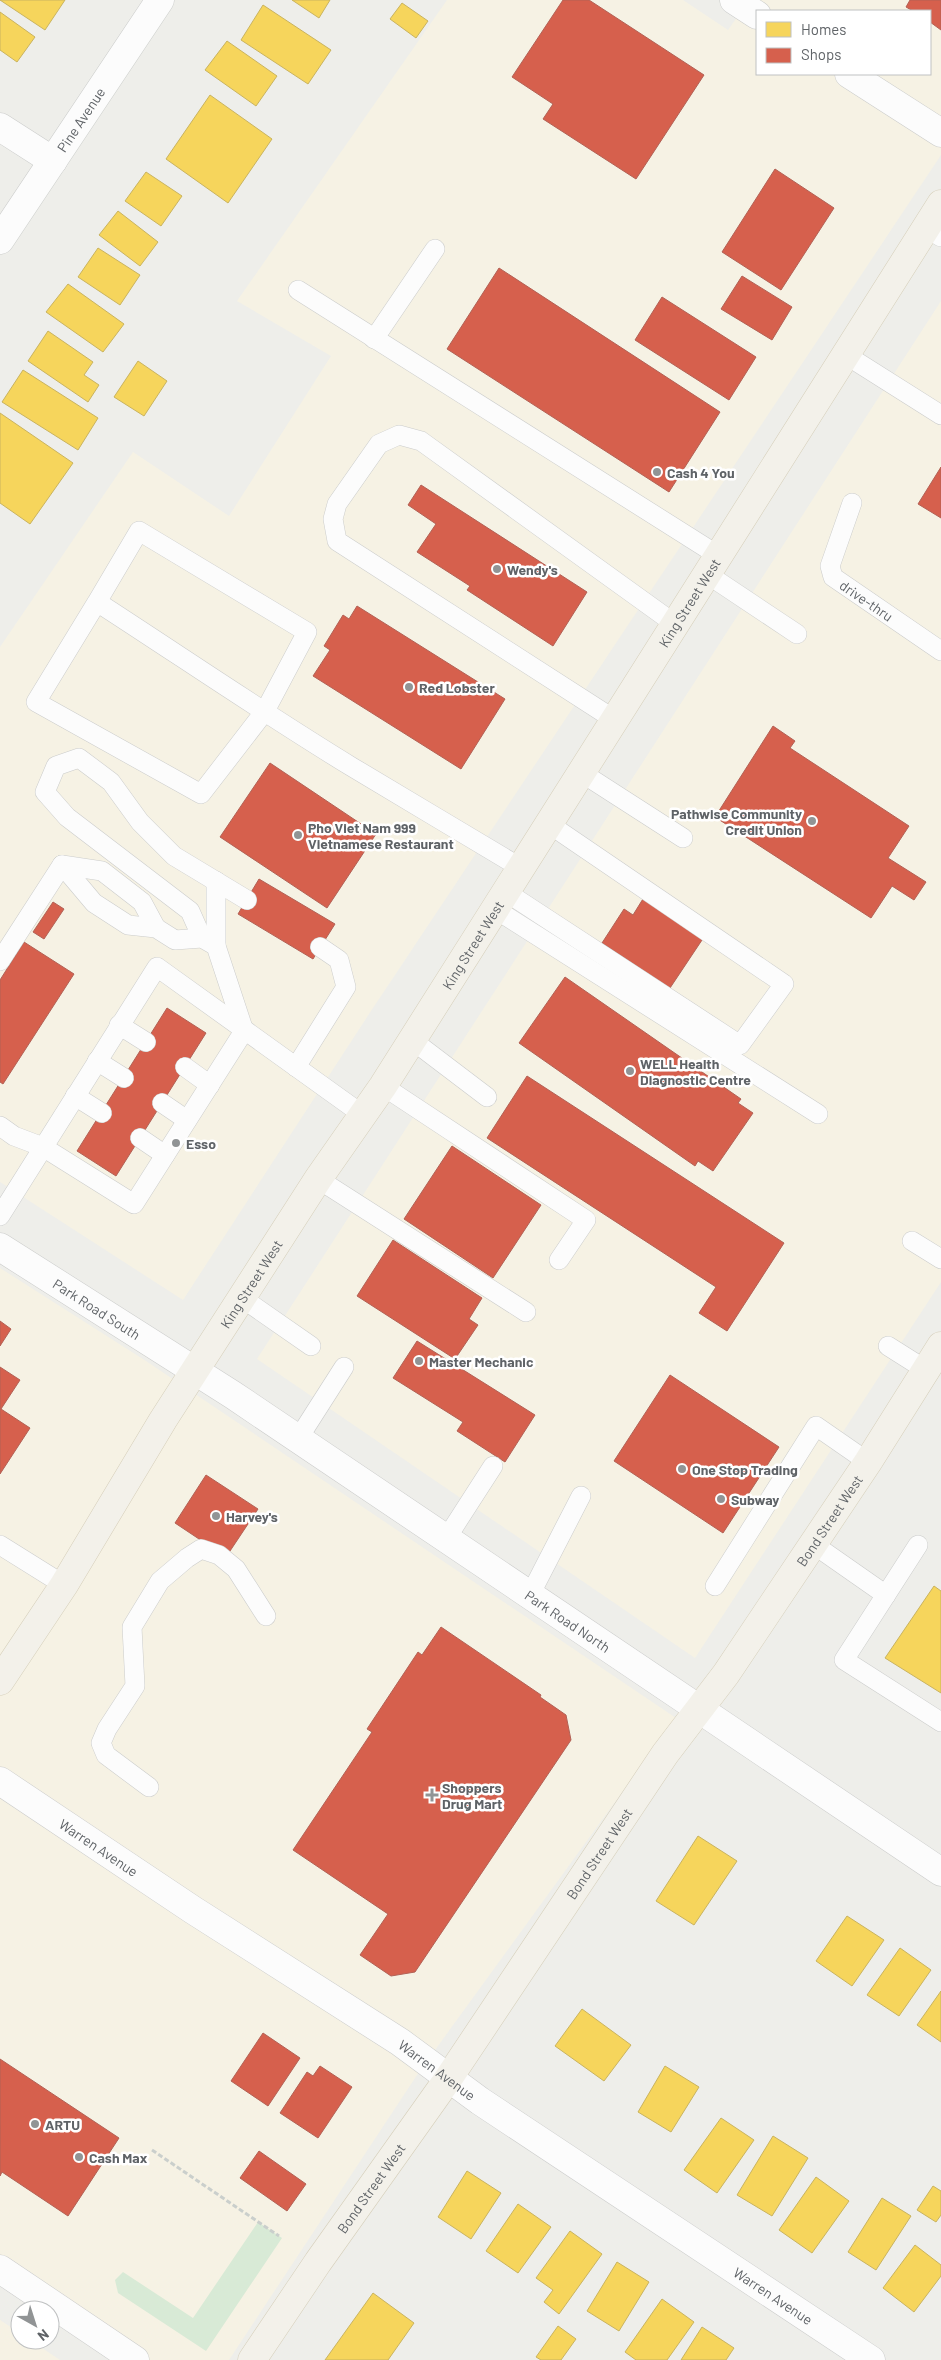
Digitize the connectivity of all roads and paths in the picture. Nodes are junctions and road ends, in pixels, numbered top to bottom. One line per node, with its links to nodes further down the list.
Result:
1 (160, 0): 7 (street, Pine Avenue)
2 (734, 0): 3 (street)
3 (756, 14)
4 (851, 75): 6 (street)
5 (0, 127): 7 (street)
6 (941, 133)
7 (53, 161): 9 (street, Pine Avenue)
8 (937, 220): 13 (main road, King Street West)
9 (0, 240)
10 (435, 250): 12 (lane)
11 (298, 290): 12 (lane)
12 (374, 339): 16 (lane)
13 (846, 355): 14 (lane); 16 (main road, King Street West)
14 (941, 415)
15 (852, 503): 20 (lane, drive-thru)
16 (713, 565): 18 (main road, King Street West); 19 (lane)
17 (97, 602): 21 (lane); 21 (lane); 21 (lane)
18 (675, 624): 22 (main road, King Street West); 22 (lane)
19 (797, 634)
20 (941, 651)
21 (265, 711): 27 (lane)
22 (615, 720): 23 (main road, King Street West)
23 (582, 773): 24 (main road, King Street West); 25 (lane)
24 (548, 824): 27 (main road, King Street West); 30 (lane)
25 (683, 838)
26 (62, 865): 31 (lane); 31 (lane); 34 (lane)
27 (521, 868): 30 (main road, King Street West)
28 (216, 881): 29 (lane); 32 (lane); 32 (lane)
29 (247, 900)
30 (500, 901): 37 (main road, King Street West); 49 (lane)
31 (156, 928): 32 (lane)
32 (209, 942): 36 (lane)
33 (320, 948): 41 (lane)
34 (0, 961)
35 (119, 1025): 36 (lane); 38 (lane); 39 (lane)
36 (244, 1031): 41 (lane); 43 (lane)
37 (412, 1040): 44 (main road, King Street West); 46 (lane)
38 (146, 1042)
39 (97, 1061): 42 (lane); 45 (lane)
40 (185, 1067): 43 (lane)
41 (296, 1067): 50 (lane)
42 (124, 1078)
43 (210, 1085): 51 (lane)
44 (383, 1086): 50 (main road, King Street West); 61 (lane)
45 (75, 1096): 48 (lane); 54 (lane)
46 (487, 1097)
47 (162, 1103): 51 (lane)
48 (102, 1113)
49 (818, 1114)
50 (363, 1115): 56 (main road, King Street West)
51 (187, 1120): 55 (lane)
52 (0, 1126): 54 (lane)
53 (140, 1138): 55 (lane)
54 (43, 1147): 55 (lane); 57 (lane)
55 (165, 1155)
56 (318, 1179): 62 (main road, King Street West); 63 (lane)
57 (0, 1216)
58 (912, 1241): 60 (lane)
59 (0, 1247): 69 (street, Park Road South)
60 (941, 1259)
61 (559, 1260)
62 (242, 1298): 64 (lane); 69 (main road, King Street West)
63 (526, 1312)
64 (311, 1346)
65 (888, 1346): 68 (lane)
66 (941, 1346): 68 (main road, Bond Street West)
67 (344, 1367): 70 (lane)
68 (926, 1370): 71 (main road, Bond Street West)
69 (194, 1372): 70 (street, Park Road North); 78 (main road, King Street West)
70 (298, 1439): 74 (street, Park Road North)
71 (868, 1462): 75 (main road, Bond Street West); 79 (lane)
72 (494, 1466): 74 (lane)
73 (581, 1496): 80 (lane)
74 (446, 1539): 80 (street, Park Road North)
75 (813, 1544): 81 (lane); 84 (main road, Bond Street West)
76 (0, 1545): 78 (lane)
77 (918, 1545): 81 (lane)
78 (64, 1585): 83 (main road, King Street West)
79 (715, 1586)
80 (530, 1595): 84 (street, Park Road North)
81 (886, 1595): 85 (lane)
82 (266, 1616): 87 (lane)
83 (0, 1681)
84 (699, 1709): 88 (street, Park Road North); 89 (main road, Bond Street West)
85 (941, 1722)
86 (0, 1781): 89 (street, Warren Avenue)
87 (149, 1787)
88 (941, 1872)
89 (448, 2079): 94 (main road, Bond Street West); 95 (street, Warren Avenue)
90 (152, 2150): 91 (path)
91 (279, 2236)
92 (0, 2269): 93 (street)
93 (134, 2360)
94 (252, 2360)
95 (871, 2360)

